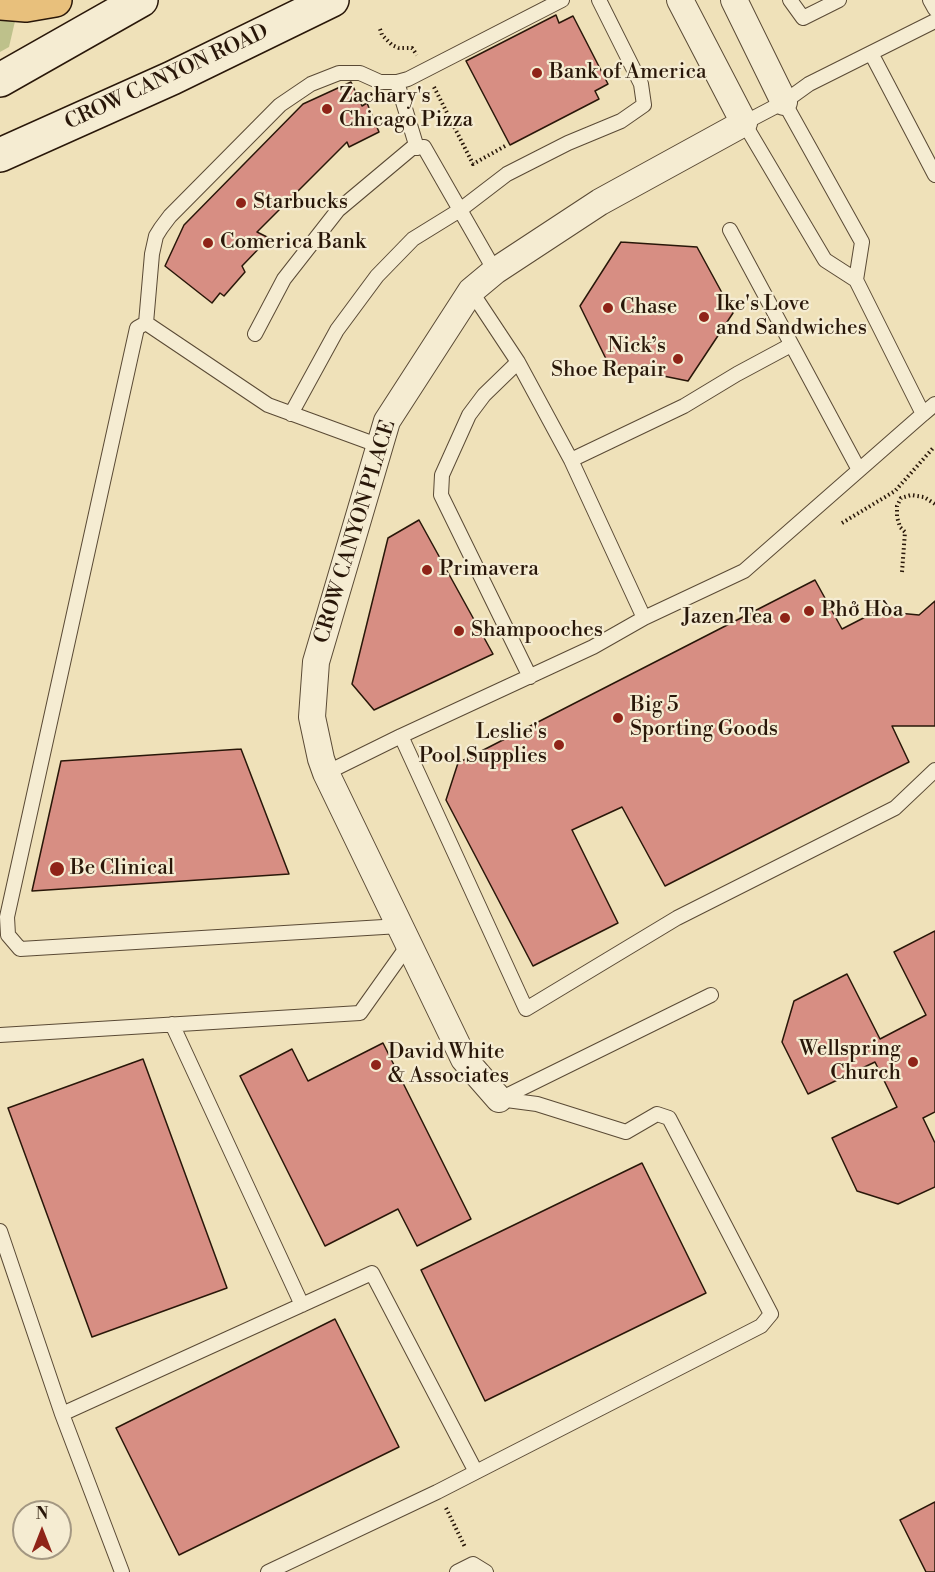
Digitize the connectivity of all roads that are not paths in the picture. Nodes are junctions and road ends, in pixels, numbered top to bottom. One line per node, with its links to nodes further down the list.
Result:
1 (55, 0): 11 (highway)
2 (141, 0): 15 (main road)
3 (332, 0): 20 (main road, CROW CANYON ROAD)
4 (562, 0): 16 (lane)
5 (599, 0): 22 (lane)
6 (680, 0): 18 (street)
7 (734, 0): 17 (street)
8 (790, 0): 9 (lane)
9 (839, 0)
10 (930, 0): 12 (lane)
11 (0, 3)
12 (935, 9)
13 (935, 21): 14 (lane)
14 (871, 53): 17 (lane); 21 (lane)
15 (0, 80)
16 (397, 82): 19 (lane); 27 (lane)
17 (784, 102): 18 (lane); 25 (lane)
18 (744, 123): 24 (street, CROW CANYON PLACE); 25 (lane)
19 (417, 148): 22 (lane); 28 (lane)
20 (0, 155)
21 (935, 175)
22 (460, 210): 24 (lane); 32 (lane)
23 (730, 230): 29 (lane)
24 (495, 271): 26 (street, CROW CANYON PLACE)
25 (856, 280): 33 (lane)
26 (471, 291): 30 (lane); 34 (street, CROW CANYON PLACE)
27 (146, 323): 32 (lane); 42 (lane)
28 (255, 334)
29 (791, 345): 35 (lane); 36 (lane)
30 (518, 362): 35 (lane); 38 (lane)
31 (935, 404): 33 (lane)
32 (291, 414): 34 (lane)
33 (923, 414): 36 (lane)
34 (380, 446): 41 (street, CROW CANYON PLACE)
35 (571, 460): 37 (lane)
36 (859, 470): 37 (lane)
37 (644, 618): 38 (lane)
38 (530, 677): 39 (lane)
39 (401, 736): 40 (lane); 41 (lane)
40 (935, 770)
41 (326, 773): 42 (street, CROW CANYON PLACE)
42 (405, 935): 44 (lane); 46 (street, CROW CANYON PLACE)
43 (711, 995): 46 (lane)
44 (172, 1024): 45 (lane); 48 (lane)
45 (0, 1035)
46 (500, 1099): 50 (lane)
47 (0, 1231): 49 (lane)
48 (302, 1305): 49 (lane); 50 (lane)
49 (62, 1414): 51 (lane)
50 (476, 1472): 52 (lane)
51 (122, 1572)
52 (268, 1572)
53 (457, 1572): 54 (lane)
54 (486, 1572)

